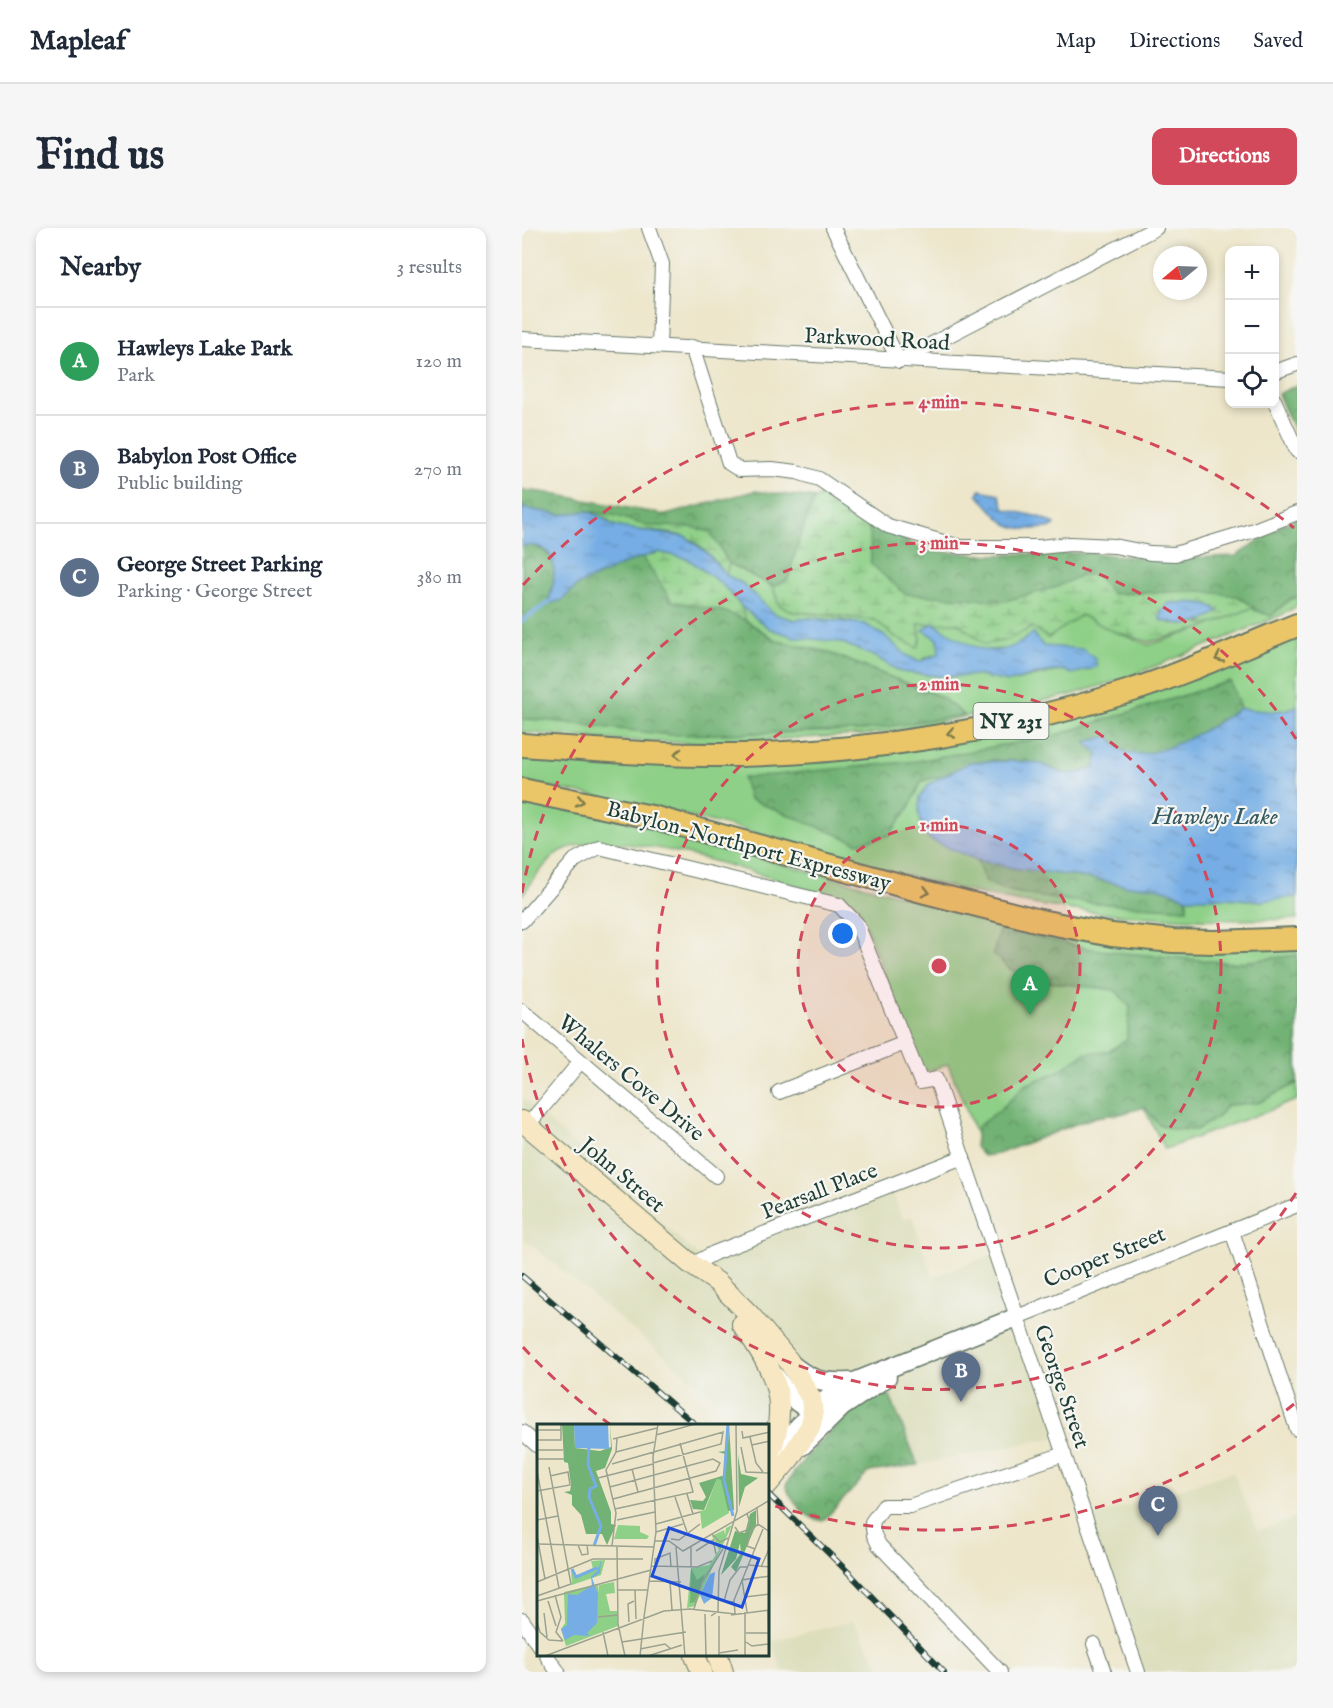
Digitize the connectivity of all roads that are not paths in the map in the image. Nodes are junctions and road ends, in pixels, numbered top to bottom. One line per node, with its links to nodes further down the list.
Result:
1 (649, 228): 6 (street)
2 (834, 228): 8 (street)
3 (1156, 228): 4 (street)
4 (1134, 233): 8 (street)
5 (522, 339): 6 (street, Parkwood Road)
6 (659, 346): 7 (street, Parkwood Road)
7 (692, 347): 8 (street, Parkwood Road); 14 (street)
8 (899, 361): 11 (street, Parkwood Road)
9 (1297, 364): 10 (street)
10 (1279, 371)
11 (1225, 378)
12 (1278, 408): 13 (street)
13 (1297, 451)
14 (1297, 513)
15 (1297, 623): 16 (main road, NY 231, one-way to 16)
16 (522, 746)
17 (522, 790): 18 (main road, Babylon-Northport Expressway, one-way to 18)
18 (975, 905): 20 (main road); 21 (main road)
19 (522, 921): 23 (street)
20 (1297, 926)
21 (1297, 939)
22 (522, 1011): 24 (street, Whalers Cove Drive)
23 (905, 1043): 25 (street); 27 (street, George Street)
24 (580, 1062): 26 (street); 28 (street, Whalers Cove Drive)
25 (779, 1092)
26 (525, 1123): 31 (main road, John Street)
27 (963, 1157): 31 (street, Pearsall Place); 32 (street, George Street)
28 (716, 1176)
29 (1297, 1205): 30 (street, Cooper Street)
30 (1232, 1231): 32 (street, Cooper Street); 37 (street)
31 (692, 1265): 34 (main road, John Street)
32 (1017, 1317): 33 (street, Cooper Street); 44 (street, George Street)
33 (928, 1353): 35 (street, Cooper Street); 38 (street, Cooper Street)
34 (781, 1367): 35 (street, John Street); 39 (main road, John Street); 43 (main road, John Street)
35 (852, 1382): 39 (street, Cooper Street)
36 (1297, 1382): 37 (street)
37 (1283, 1388): 40 (street)
38 (842, 1407): 39 (street); 45 (street, Cooper Street)
39 (813, 1410): 45 (main road); 46 (street, Cooper Street)
40 (1297, 1429)
41 (522, 1432): 42 (street)
42 (537, 1445)
43 (770, 1452)
44 (1064, 1454): 57 (street); 59 (street, George Street)
45 (790, 1458): 47 (main road)
46 (770, 1460)
47 (770, 1482)
48 (522, 1620): 49 (street)
49 (537, 1642)
50 (1094, 1644): 58 (street)
51 (548, 1657): 54 (street)
52 (695, 1657): 55 (main road)
53 (718, 1657): 56 (main road)
54 (558, 1672)
55 (702, 1672)
56 (723, 1672)
57 (1000, 1672)
58 (1104, 1672)
59 (1138, 1672)

